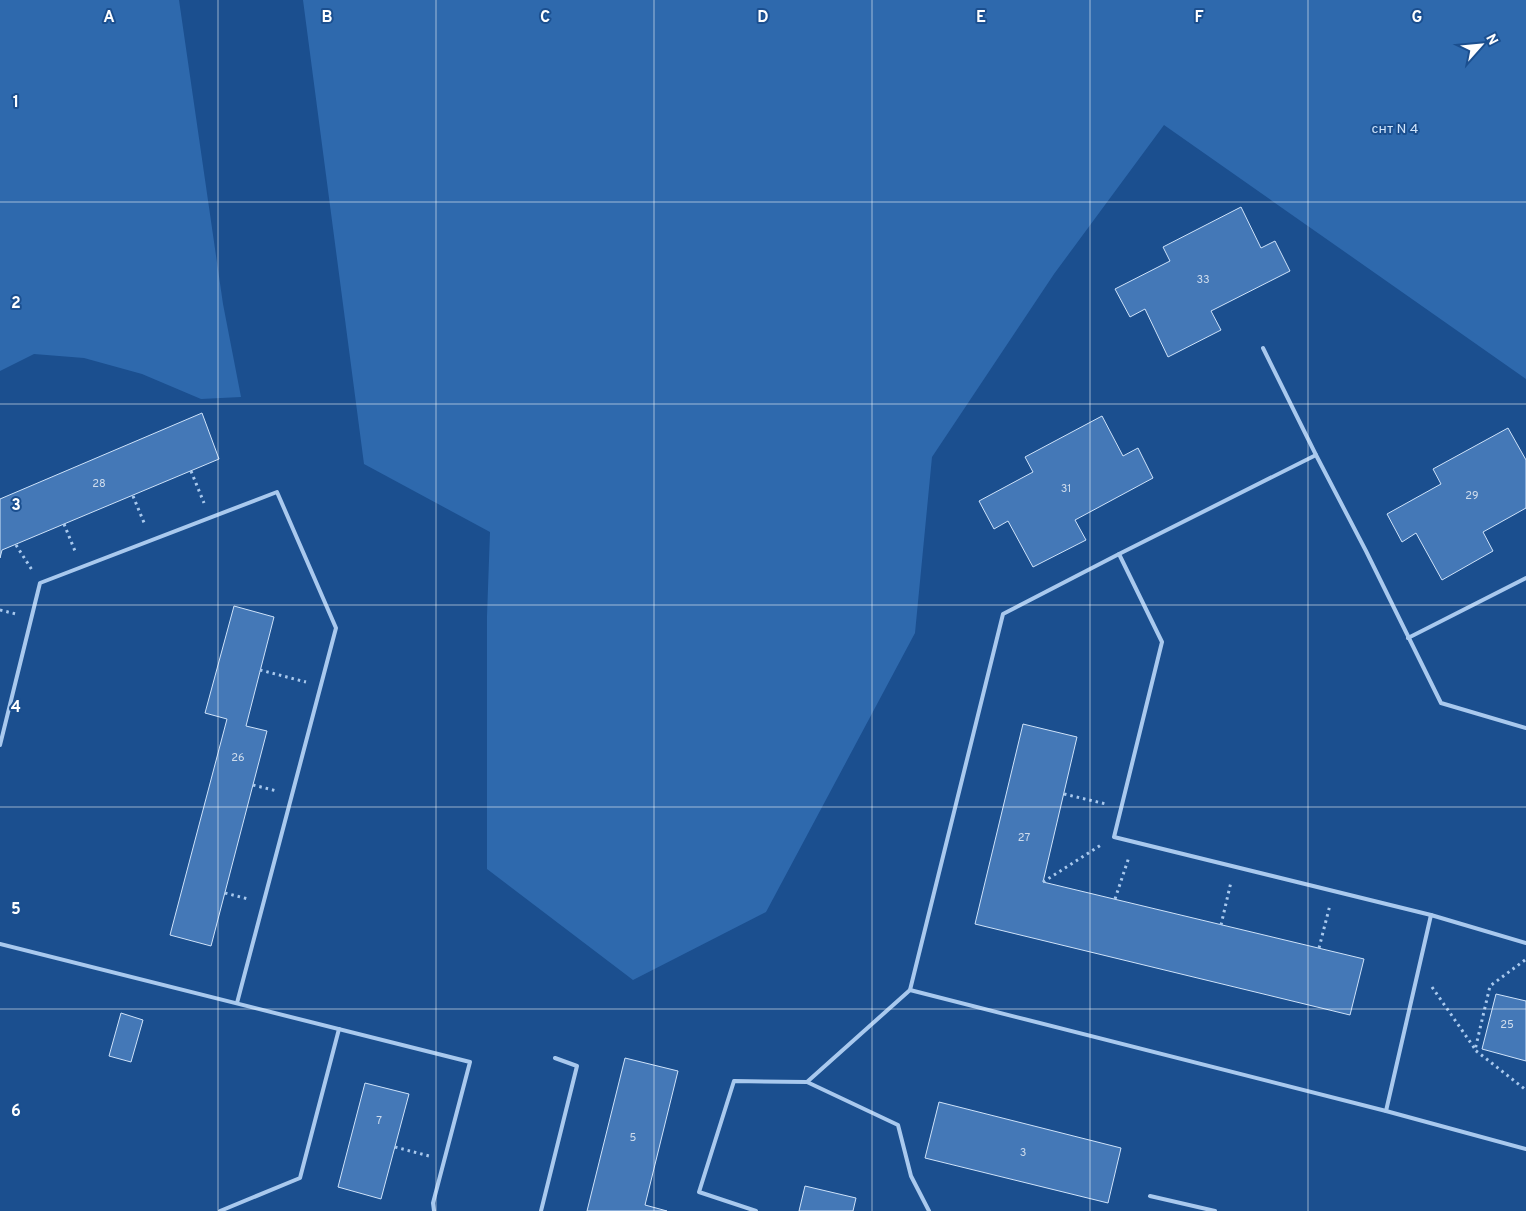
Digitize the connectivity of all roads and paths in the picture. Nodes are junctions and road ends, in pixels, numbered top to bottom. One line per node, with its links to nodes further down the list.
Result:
1 (1263, 348): 2 (lane)
2 (1316, 455): 9 (lane); 13 (lane)
3 (191, 471): 5 (path)
4 (133, 496): 7 (path)
5 (211, 518): 7 (lane); 15 (lane)
6 (64, 524): 10 (path)
7 (151, 540): 10 (lane)
8 (16, 545): 12 (path)
9 (1119, 554): 21 (lane); 37 (lane)
10 (82, 567): 12 (lane)
11 (1526, 578): 13 (lane)
12 (40, 583): 17 (lane)
13 (1408, 638): 16 (lane)
14 (260, 670): 15 (path)
15 (320, 686): 20 (lane)
16 (1526, 728)
17 (0, 745)
18 (253, 785): 20 (path)
19 (1064, 794): 21 (path)
20 (292, 795): 29 (lane)
21 (1121, 807): 22 (lane)
22 (1114, 837): 23 (lane); 25 (path)
23 (1134, 842): 24 (lane); 28 (path)
24 (1234, 866): 26 (lane); 31 (path)
25 (1043, 882)
26 (1333, 890): 30 (lane); 34 (path)
27 (225, 893): 29 (path)
28 (1115, 900)
29 (263, 904): 38 (lane)
30 (1431, 915): 32 (lane); 36 (lane)
31 (1221, 925)
32 (1526, 943)
33 (0, 944): 38 (lane)
34 (1319, 948)
35 (1526, 959): 40 (path)
36 (1419, 968): 40 (path); 44 (lane)
37 (910, 990): 42 (lane); 44 (lane)
38 (237, 1003): 39 (lane)
39 (339, 1028): 47 (lane); 49 (lane)
40 (1475, 1050): 43 (path)
41 (555, 1058): 51 (lane)
42 (806, 1082): 52 (lane); 53 (lane)
43 (1526, 1090)
44 (1386, 1111): 46 (lane)
45 (395, 1147): 47 (path)
46 (1526, 1149)
47 (444, 1160): 50 (lane)
48 (1150, 1196): 54 (lane)
49 (220, 1211)
50 (434, 1211)
51 (541, 1211)
52 (756, 1211)
53 (929, 1211)
54 (1215, 1211)

